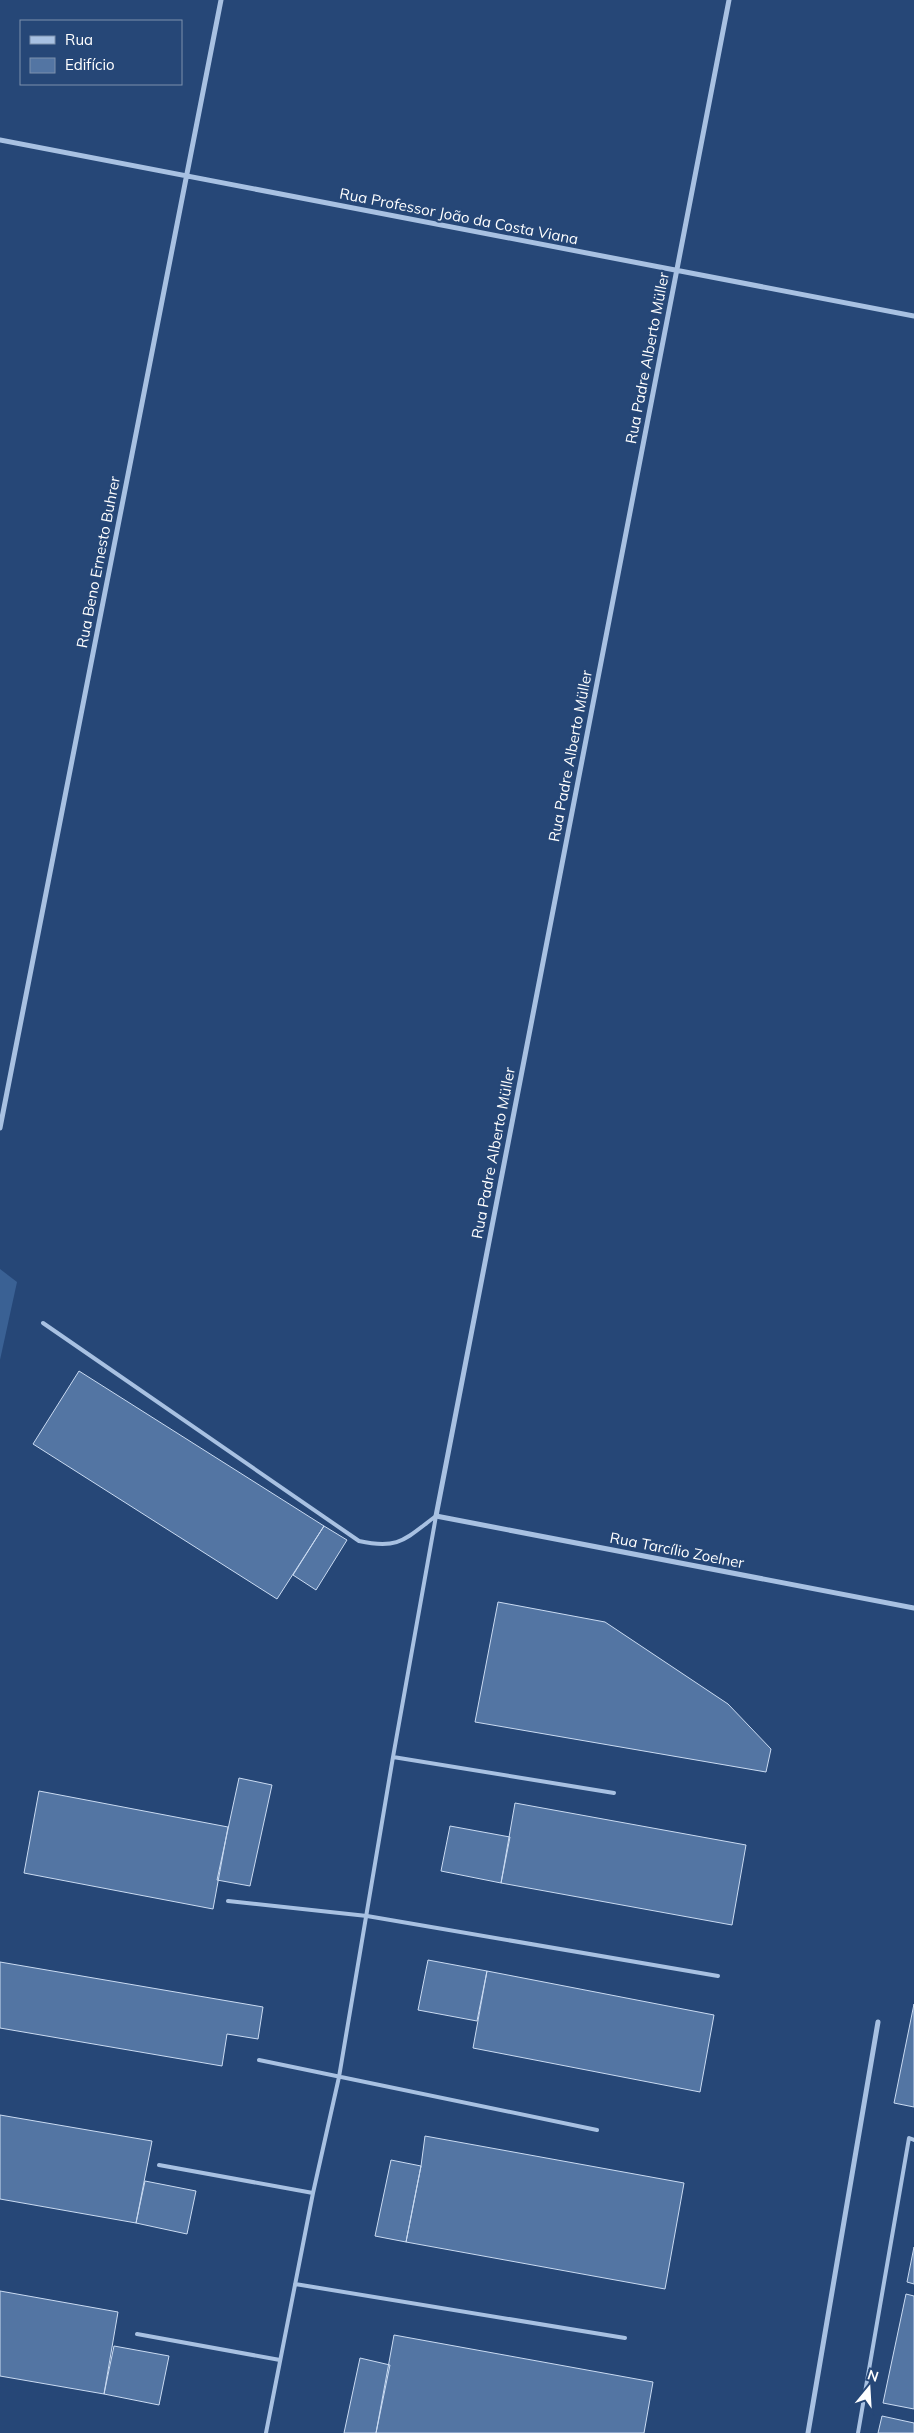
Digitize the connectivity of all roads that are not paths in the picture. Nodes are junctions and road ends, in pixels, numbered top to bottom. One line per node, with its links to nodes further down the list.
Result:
1 (221, 0): 4 (street, Rua Beno Ernesto Buhrer)
2 (729, 0): 5 (street, Rua Padre Alberto Müller)
3 (0, 140): 4 (street, Rua Professor João da Costa Viana)
4 (187, 176): 5 (street, Rua Professor João da Costa Viana); 7 (street, Rua Beno Ernesto Buhrer)
5 (677, 270): 6 (street, Rua Professor João da Costa Viana); 9 (street, Rua Padre Alberto Müller)
6 (914, 316)
7 (0, 1128)
8 (43, 1323): 9 (lane)
9 (436, 1516): 10 (street, Rua Tarcílio Zoelner); 11 (lane)
10 (914, 1608)
11 (393, 1757): 12 (lane); 14 (lane)
12 (614, 1793)
13 (228, 1901): 14 (lane)
14 (367, 1916): 15 (lane); 18 (lane)
15 (718, 1976)
16 (878, 2022): 28 (street)
17 (259, 2060): 18 (lane)
18 (339, 2078): 19 (lane); 22 (lane)
19 (597, 2130)
20 (914, 2140): 29 (lane)
21 (159, 2165): 22 (lane)
22 (313, 2193): 23 (lane)
23 (295, 2284): 25 (lane); 26 (lane)
24 (137, 2334): 26 (lane)
25 (625, 2338)
26 (280, 2360): 27 (lane)
27 (266, 2433)
28 (808, 2433)
29 (858, 2433)

